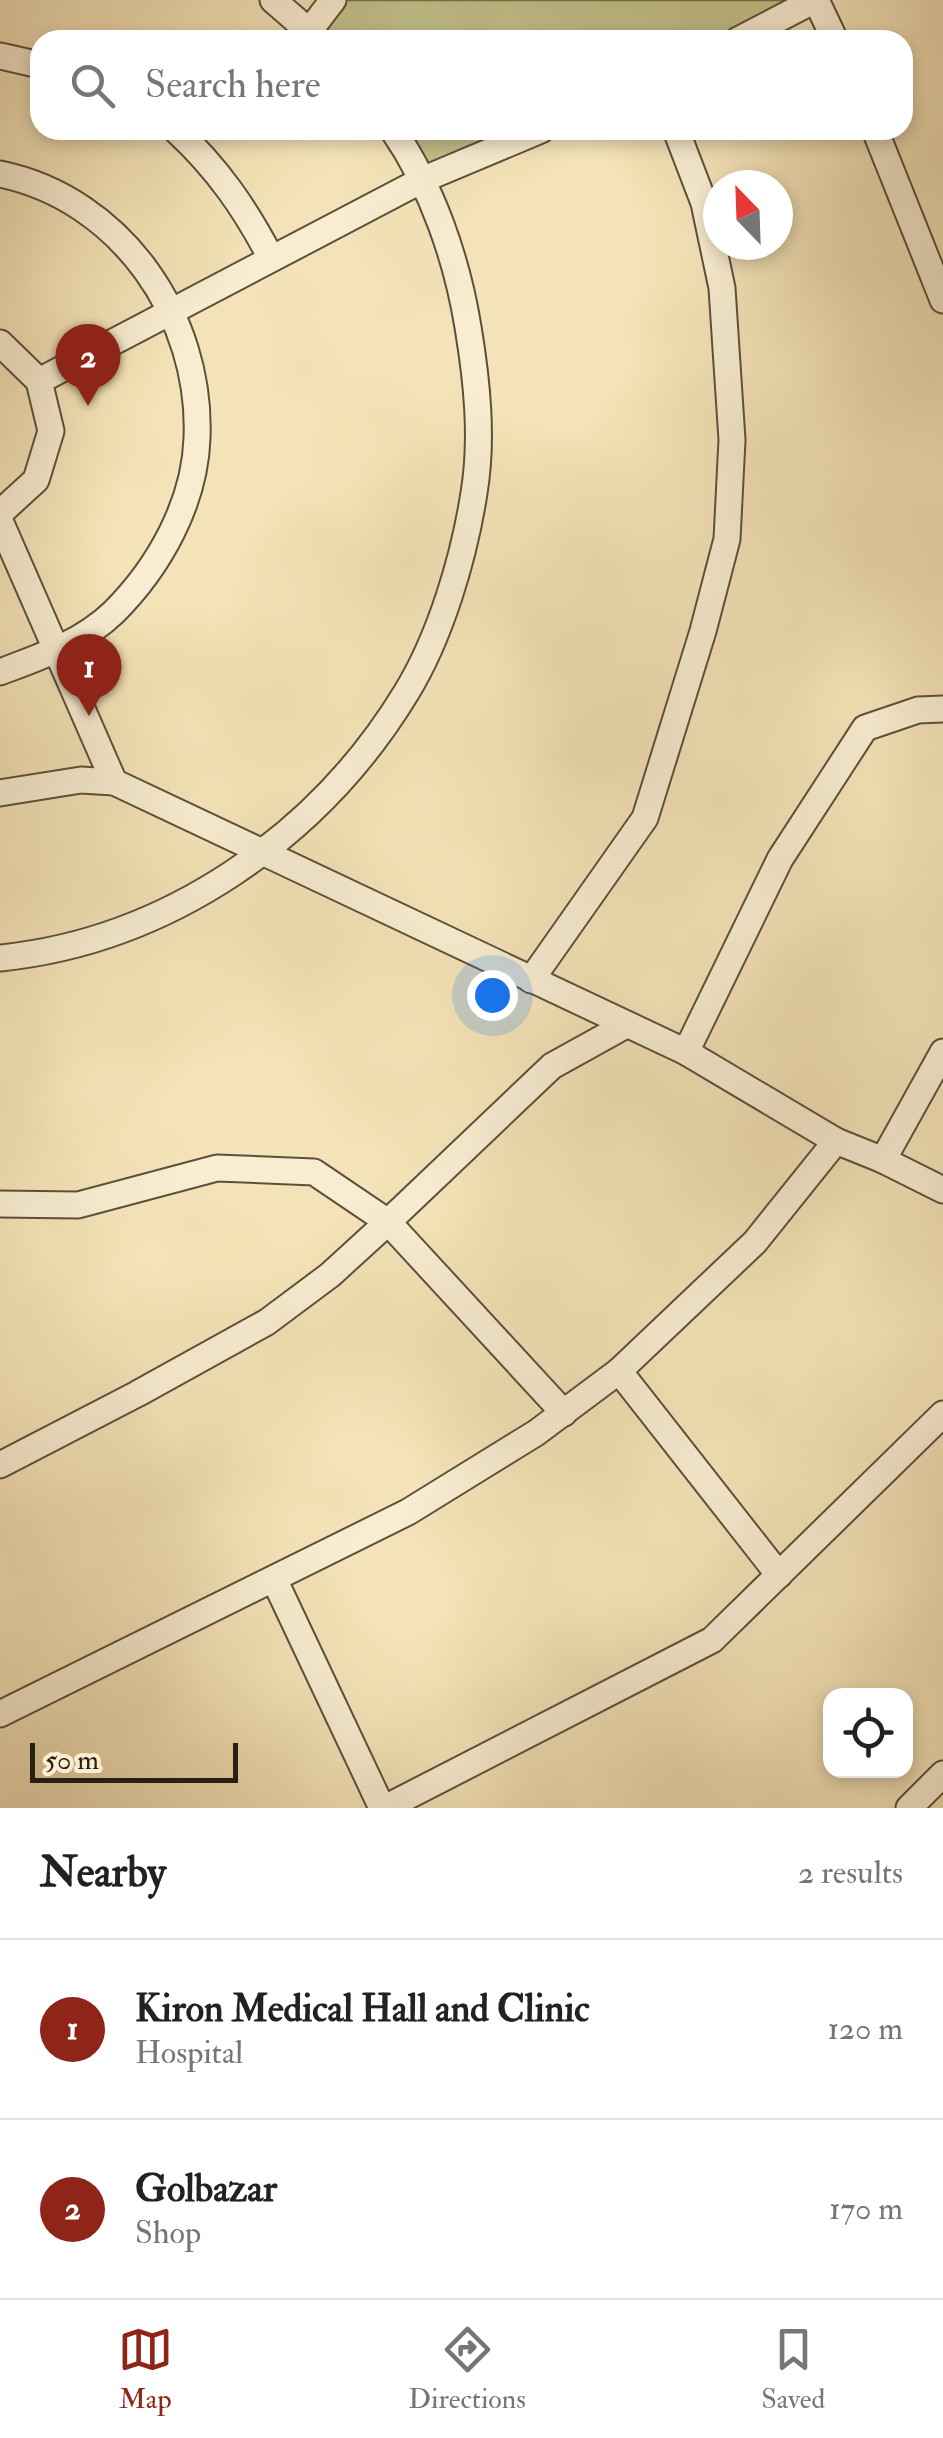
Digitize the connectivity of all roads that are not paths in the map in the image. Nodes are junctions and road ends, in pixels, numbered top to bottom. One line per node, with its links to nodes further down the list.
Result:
1 (273, 0): 4 (street)
2 (333, 0): 5 (street)
3 (816, 0): 6 (street); 7 (street)
4 (308, 30)
5 (317, 30)
6 (758, 30)
7 (830, 30)
8 (0, 56): 9 (street)
9 (30, 63)
10 (187, 140): 18 (street)
11 (399, 140): 16 (street)
12 (517, 140): 16 (street)
13 (680, 140): 31 (street)
14 (879, 140): 17 (street)
15 (0, 174): 20 (street)
16 (422, 180): 18 (street); 29 (street)
17 (932, 239): 19 (street)
18 (271, 258): 20 (street)
19 (943, 300)
20 (172, 311): 22 (street); 24 (street)
21 (0, 343): 22 (street)
22 (39, 381): 23 (street)
23 (0, 517): 24 (street)
24 (57, 651): 25 (street); 27 (street)
25 (0, 672)
26 (943, 709): 33 (street)
27 (114, 782): 28 (street); 29 (street)
28 (0, 793)
29 (265, 852): 30 (street); 31 (street)
30 (0, 958)
31 (532, 980): 32 (street)
32 (626, 1025): 33 (street); 39 (street)
33 (686, 1052): 35 (street)
34 (943, 1052): 36 (street)
35 (836, 1141): 36 (street); 40 (street)
36 (883, 1160): 37 (street)
37 (943, 1190)
38 (0, 1204): 39 (street)
39 (388, 1222): 41 (street); 43 (street)
40 (620, 1371): 41 (street); 44 (street)
41 (564, 1412): 45 (street)
42 (943, 1414): 44 (street)
43 (0, 1465)
44 (779, 1574): 48 (street)
45 (274, 1579): 46 (street); 48 (street)
46 (0, 1714)
47 (943, 1774): 49 (street)
48 (384, 1808)
49 (909, 1808)

